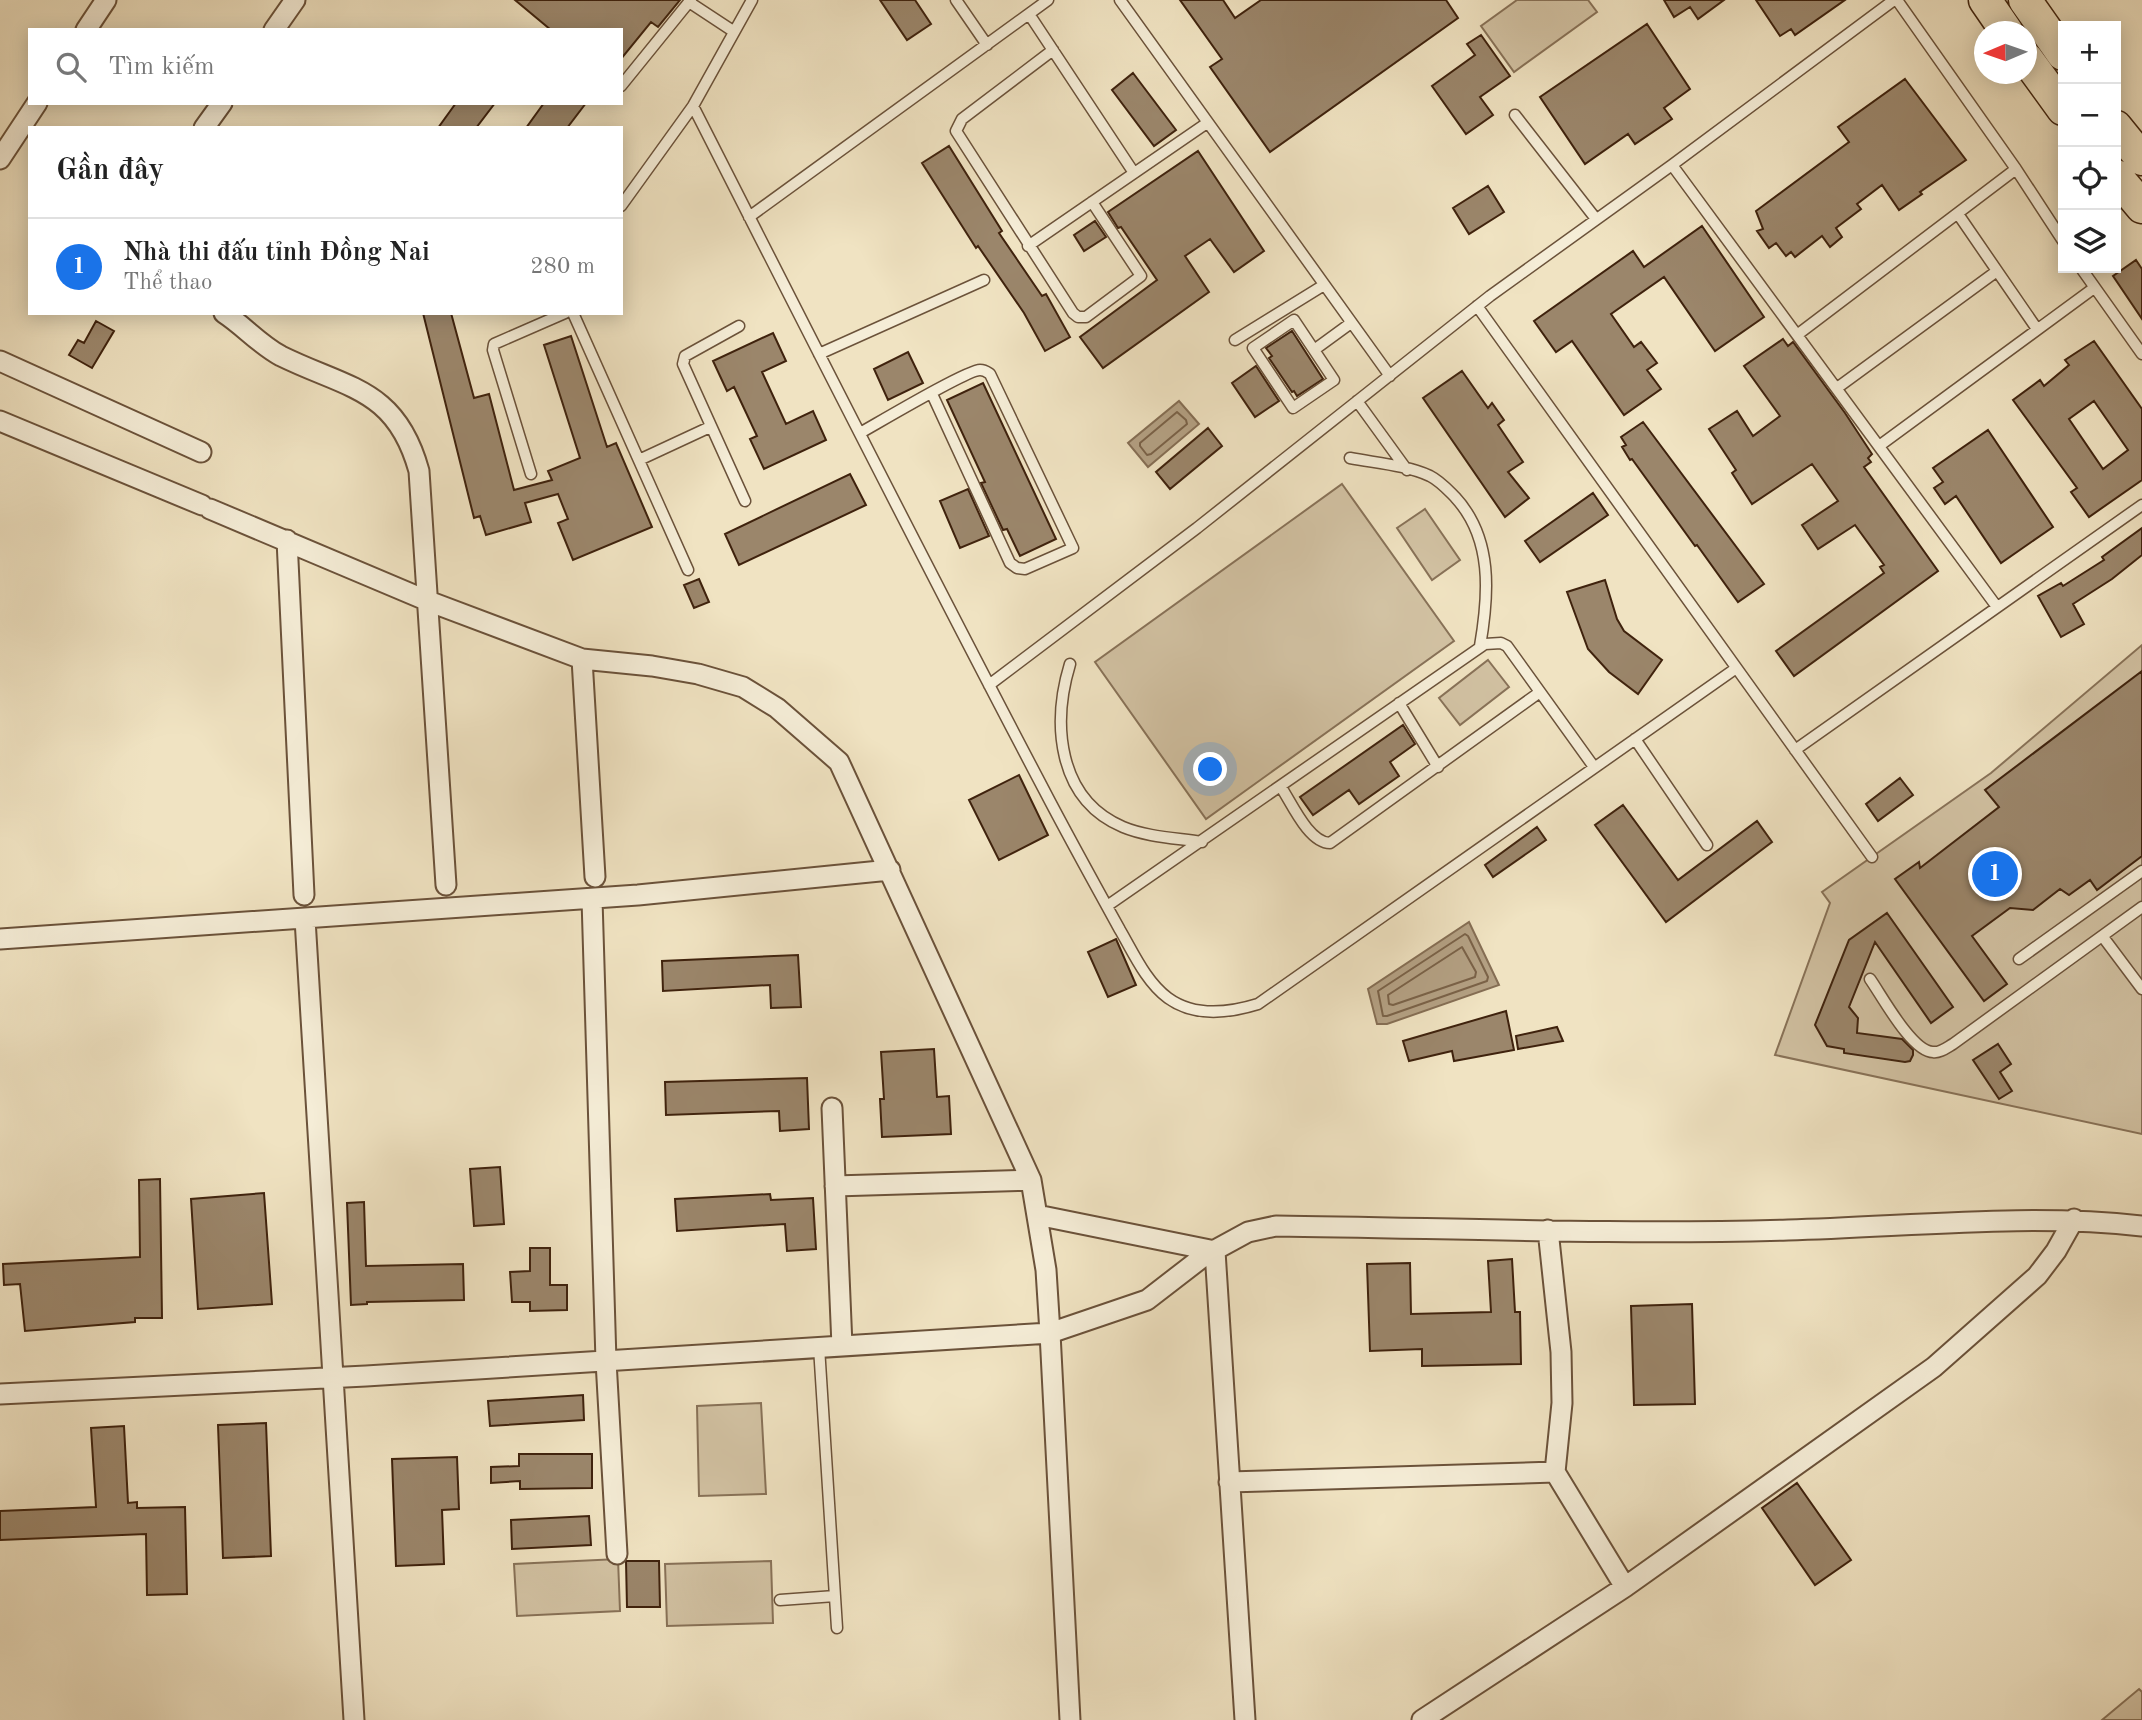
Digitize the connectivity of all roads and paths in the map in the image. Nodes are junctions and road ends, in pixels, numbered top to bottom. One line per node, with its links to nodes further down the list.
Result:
1 (295, 0): 14 (street)
2 (752, 0): 15 (lane)
3 (956, 0): 16 (lane)
4 (1048, 0): 11 (lane)
5 (1120, 0): 26 (lane)
6 (1896, 0): 31 (lane); 32 (lane)
7 (1984, 0): 12 (main road)
8 (2025, 0): 17 (main road)
9 (690, 1): 15 (lane); 20 (lane)
10 (99, 2): 13 (street)
11 (1029, 14): 16 (lane); 18 (lane)
12 (1999, 21)
13 (87, 28)
14 (275, 28)
15 (733, 31): 24 (lane)
16 (987, 45): 37 (lane)
17 (2058, 47)
18 (1053, 50): 33 (lane); 40 (lane)
19 (2037, 73): 21 (main road)
20 (623, 84)
21 (2058, 102)
22 (36, 105): 29 (street)
23 (221, 105): 27 (street)
24 (692, 106): 35 (lane); 37 (lane)
25 (1516, 115): 38 (lane)
26 (1207, 123): 33 (lane); 44 (lane)
27 (205, 126)
28 (2121, 133): 30 (main road)
29 (0, 159)
30 (2142, 159)
31 (1672, 165): 38 (lane); 53 (lane)
32 (2016, 169): 36 (lane); 39 (lane)
33 (1134, 173): 34 (lane)
34 (1092, 202): 40 (lane); 40 (lane)
35 (623, 203)
36 (1958, 214): 41 (lane); 53 (lane)
37 (749, 217): 56 (lane)
38 (1596, 219): 46 (lane)
39 (2058, 226)
40 (1028, 246)
41 (1997, 271): 52 (lane); 60 (lane)
42 (2084, 273): 45 (lane)
43 (984, 280): 56 (lane)
44 (1324, 285): 50 (lane); 54 (lane)
45 (2094, 288): 52 (lane); 57 (lane)
46 (1477, 306): 59 (lane); 81 (lane)
47 (227, 315): 76 (street)
48 (560, 315): 71 (lane)
49 (574, 315): 69 (lane)
50 (1351, 323): 55 (lane); 59 (lane)
51 (739, 326): 64 (lane)
52 (2037, 329): 66 (lane)
53 (1797, 335): 60 (lane)
54 (1235, 340)
55 (1314, 350): 55 (lane)
56 (819, 354): 65 (lane)
57 (2142, 354)
58 (0, 361): 67 (street)
59 (1390, 376): 62 (lane)
60 (1837, 388): 66 (lane)
61 (932, 394): 61 (lane); 65 (lane)
62 (1357, 401): 70 (lane); 82 (lane)
63 (0, 421): 74 (street)
64 (710, 427): 69 (lane); 72 (lane)
65 (860, 433): 82 (lane)
66 (1879, 446): 77 (lane)
67 (201, 452)
68 (1350, 458): 70 (lane)
69 (639, 460): 75 (lane)
70 (1407, 470): 78 (lane)
71 (531, 474)
72 (746, 501)
73 (2142, 505): 77 (lane)
74 (287, 540): 76 (street); 97 (street)
75 (688, 570)
76 (428, 601): 79 (street); 96 (street)
77 (1997, 607): 86 (lane)
78 (1480, 646): 83 (lane); 84 (lane)
79 (582, 659): 93 (street); 95 (street)
80 (1070, 664): 90 (lane)
81 (1735, 669): 85 (lane); 86 (lane)
82 (989, 685): 99 (lane)
83 (1540, 692): 87 (lane); 88 (lane)
84 (1399, 703): 87 (lane); 89 (lane)
85 (1634, 739): 88 (lane); 91 (lane)
86 (1796, 750): 92 (lane)
87 (1438, 766): 89 (lane)
88 (1594, 767): 99 (lane)
89 (1281, 787): 90 (lane)
90 (1202, 842): 99 (lane)
91 (1707, 845)
92 (1872, 857)
93 (890, 870): 98 (street); 108 (street)
94 (2142, 871): 104 (lane)
95 (595, 877)
96 (446, 885)
97 (304, 895)
98 (592, 899): 101 (street); 118 (street)
99 (1107, 906)
100 (2142, 907): 102 (lane)
101 (305, 919): 103 (street); 119 (street)
102 (2103, 937): 105 (lane); 106 (lane)
103 (0, 939)
104 (2019, 959)
105 (1870, 979)
106 (2142, 989)
107 (832, 1108): 109 (street)
108 (1031, 1180): 109 (street); 110 (street)
109 (835, 1186): 116 (street)
110 (1037, 1215): 114 (street); 115 (street)
111 (2074, 1219): 112 (street); 113 (street); 124 (street)
112 (2142, 1226)
113 (1548, 1230): 114 (street); 121 (street)
114 (1215, 1251): 115 (street); 122 (street)
115 (1050, 1333): 116 (street); 129 (street)
116 (842, 1346): 117 (street)
117 (819, 1347): 118 (street); 125 (lane)
118 (606, 1361): 119 (street); 123 (street)
119 (334, 1377): 120 (street); 128 (street)
120 (0, 1394)
121 (1555, 1472): 122 (street); 124 (street)
122 (1229, 1482): 130 (street)
123 (617, 1554)
124 (1625, 1587): 131 (street)
125 (835, 1596): 126 (lane); 127 (lane)
126 (780, 1600)
127 (837, 1628)
128 (354, 1720)
129 (1070, 1720)
130 (1245, 1720)
131 (1422, 1720)

